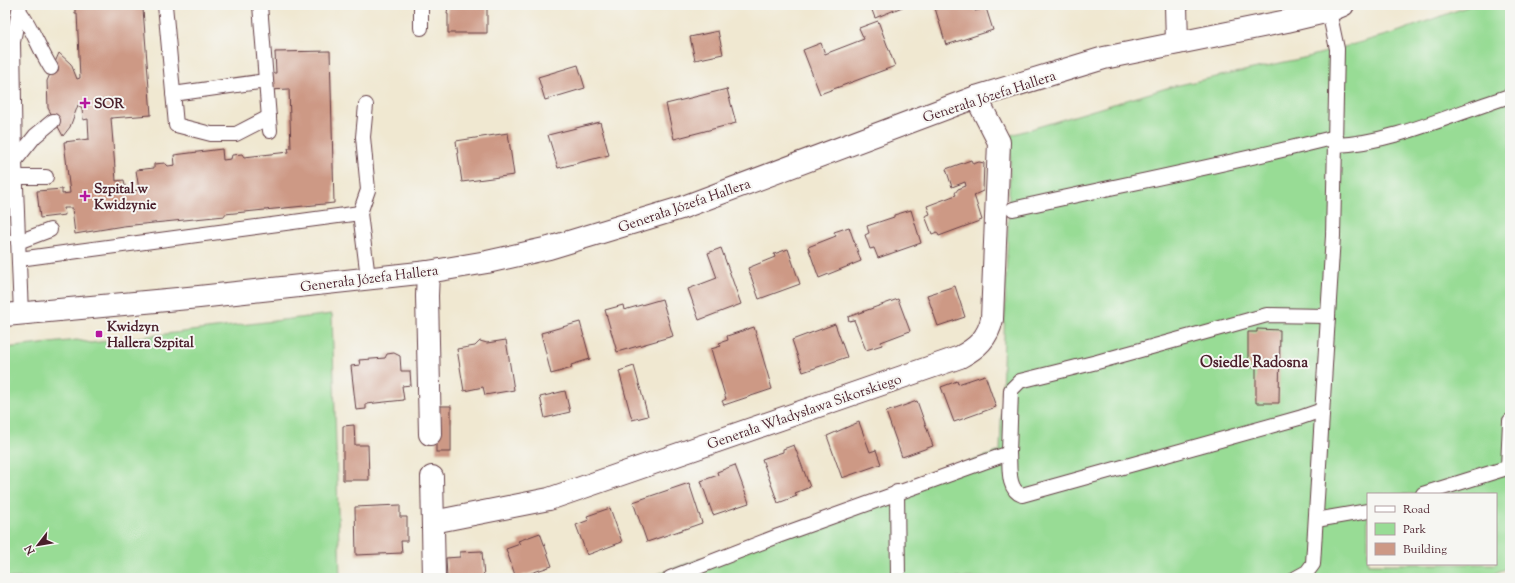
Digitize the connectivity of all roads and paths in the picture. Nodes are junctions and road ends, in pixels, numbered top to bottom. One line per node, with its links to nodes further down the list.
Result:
1 (165, 5): 11 (lane)
2 (260, 5): 10 (lane)
3 (421, 5): 7 (lane)
4 (1176, 5): 8 (street)
5 (20, 8): 9 (lane); 17 (lane)
6 (1336, 8): 8 (street, Generała Józefa Hallera); 16 (lane)
7 (421, 28)
8 (1177, 43): 13 (street, Generała Józefa Hallera)
9 (51, 68)
10 (266, 81): 11 (lane); 11 (lane)
11 (173, 94)
12 (1510, 96): 16 (lane)
13 (976, 97): 25 (street, Generała Józefa Hallera); 39 (street, Generała Władysława Sikorskiego)
14 (366, 105): 21 (lane)
15 (53, 121): 17 (lane)
16 (1336, 141): 20 (lane); 28 (lane)
17 (15, 160): 18 (lane)
18 (16, 177): 19 (lane); 23 (lane)
19 (46, 177)
20 (1013, 209)
21 (360, 213): 24 (lane); 26 (lane)
22 (50, 230): 23 (lane)
23 (18, 242): 24 (lane)
24 (19, 259): 27 (lane)
25 (428, 272): 26 (street, Generała Józefa Hallera); 31 (street)
26 (368, 278): 27 (street, Generała Józefa Hallera)
27 (13, 314)
28 (1328, 316): 29 (lane); 32 (lane)
29 (1322, 410): 32 (lane); 38 (lane)
30 (1510, 421): 33 (lane)
31 (430, 434)
32 (1009, 453): 35 (lane)
33 (1509, 468): 36 (lane)
34 (432, 477): 39 (street)
35 (897, 492): 40 (lane); 42 (lane)
36 (1426, 493)
37 (1367, 511): 38 (lane)
38 (1316, 520): 43 (lane)
39 (433, 522): 41 (street)
40 (675, 577)
41 (434, 578)
42 (898, 578)
43 (1296, 578)

